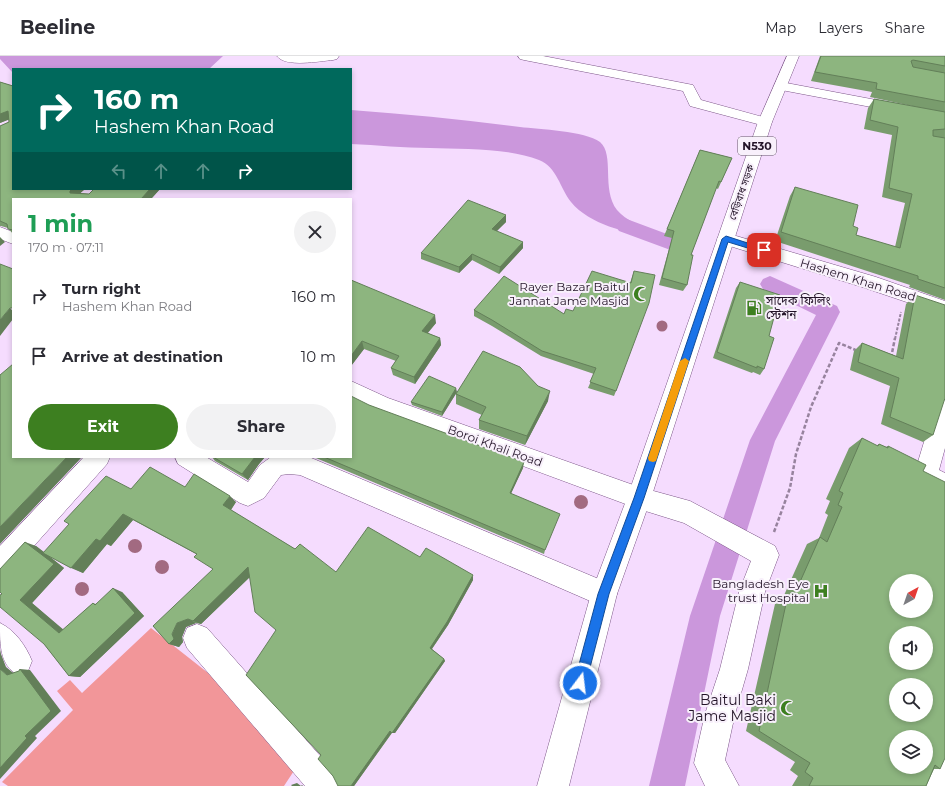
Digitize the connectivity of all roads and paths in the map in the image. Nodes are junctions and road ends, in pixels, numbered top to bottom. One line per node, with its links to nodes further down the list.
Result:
1 (283, 56): 2 (main road)
2 (333, 56)
3 (524, 56): 7 (main road)
4 (793, 56): 5 (main road, বেড়িবাধ সড়ক / N530)
5 (781, 86): 6 (main road); 7 (main road, বেড়িবাধ সড়ক / N530)
6 (945, 117)
7 (765, 122): 10 (main road, বেড়িবাধ সড়ক / N530)
8 (0, 233): 9 (main road)
9 (12, 238)
10 (726, 239): 11 (main road, Hashem Khan Road); 20 (main road, N530)
11 (905, 294): 12 (main road, Hashem Khan Road); 14 (path)
12 (945, 308)
13 (861, 352): 21 (path)
14 (890, 363)
15 (352, 390): 20 (main road, Boroi Khali Road)
16 (945, 409): 19 (main road)
17 (98, 458): 22 (main road)
18 (188, 458): 23 (main road)
19 (945, 485)
20 (639, 498): 21 (main road, Boroi Khali Road); 23 (main road, N530)
21 (766, 555): 30 (main road)
22 (0, 565)
23 (604, 594): 29 (main road, N530)
24 (0, 637): 26 (main road)
25 (197, 638): 28 (main road)
26 (18, 660)
27 (945, 752): 31 (main road)
28 (326, 786)
29 (553, 786)
30 (723, 786)
31 (933, 786)

